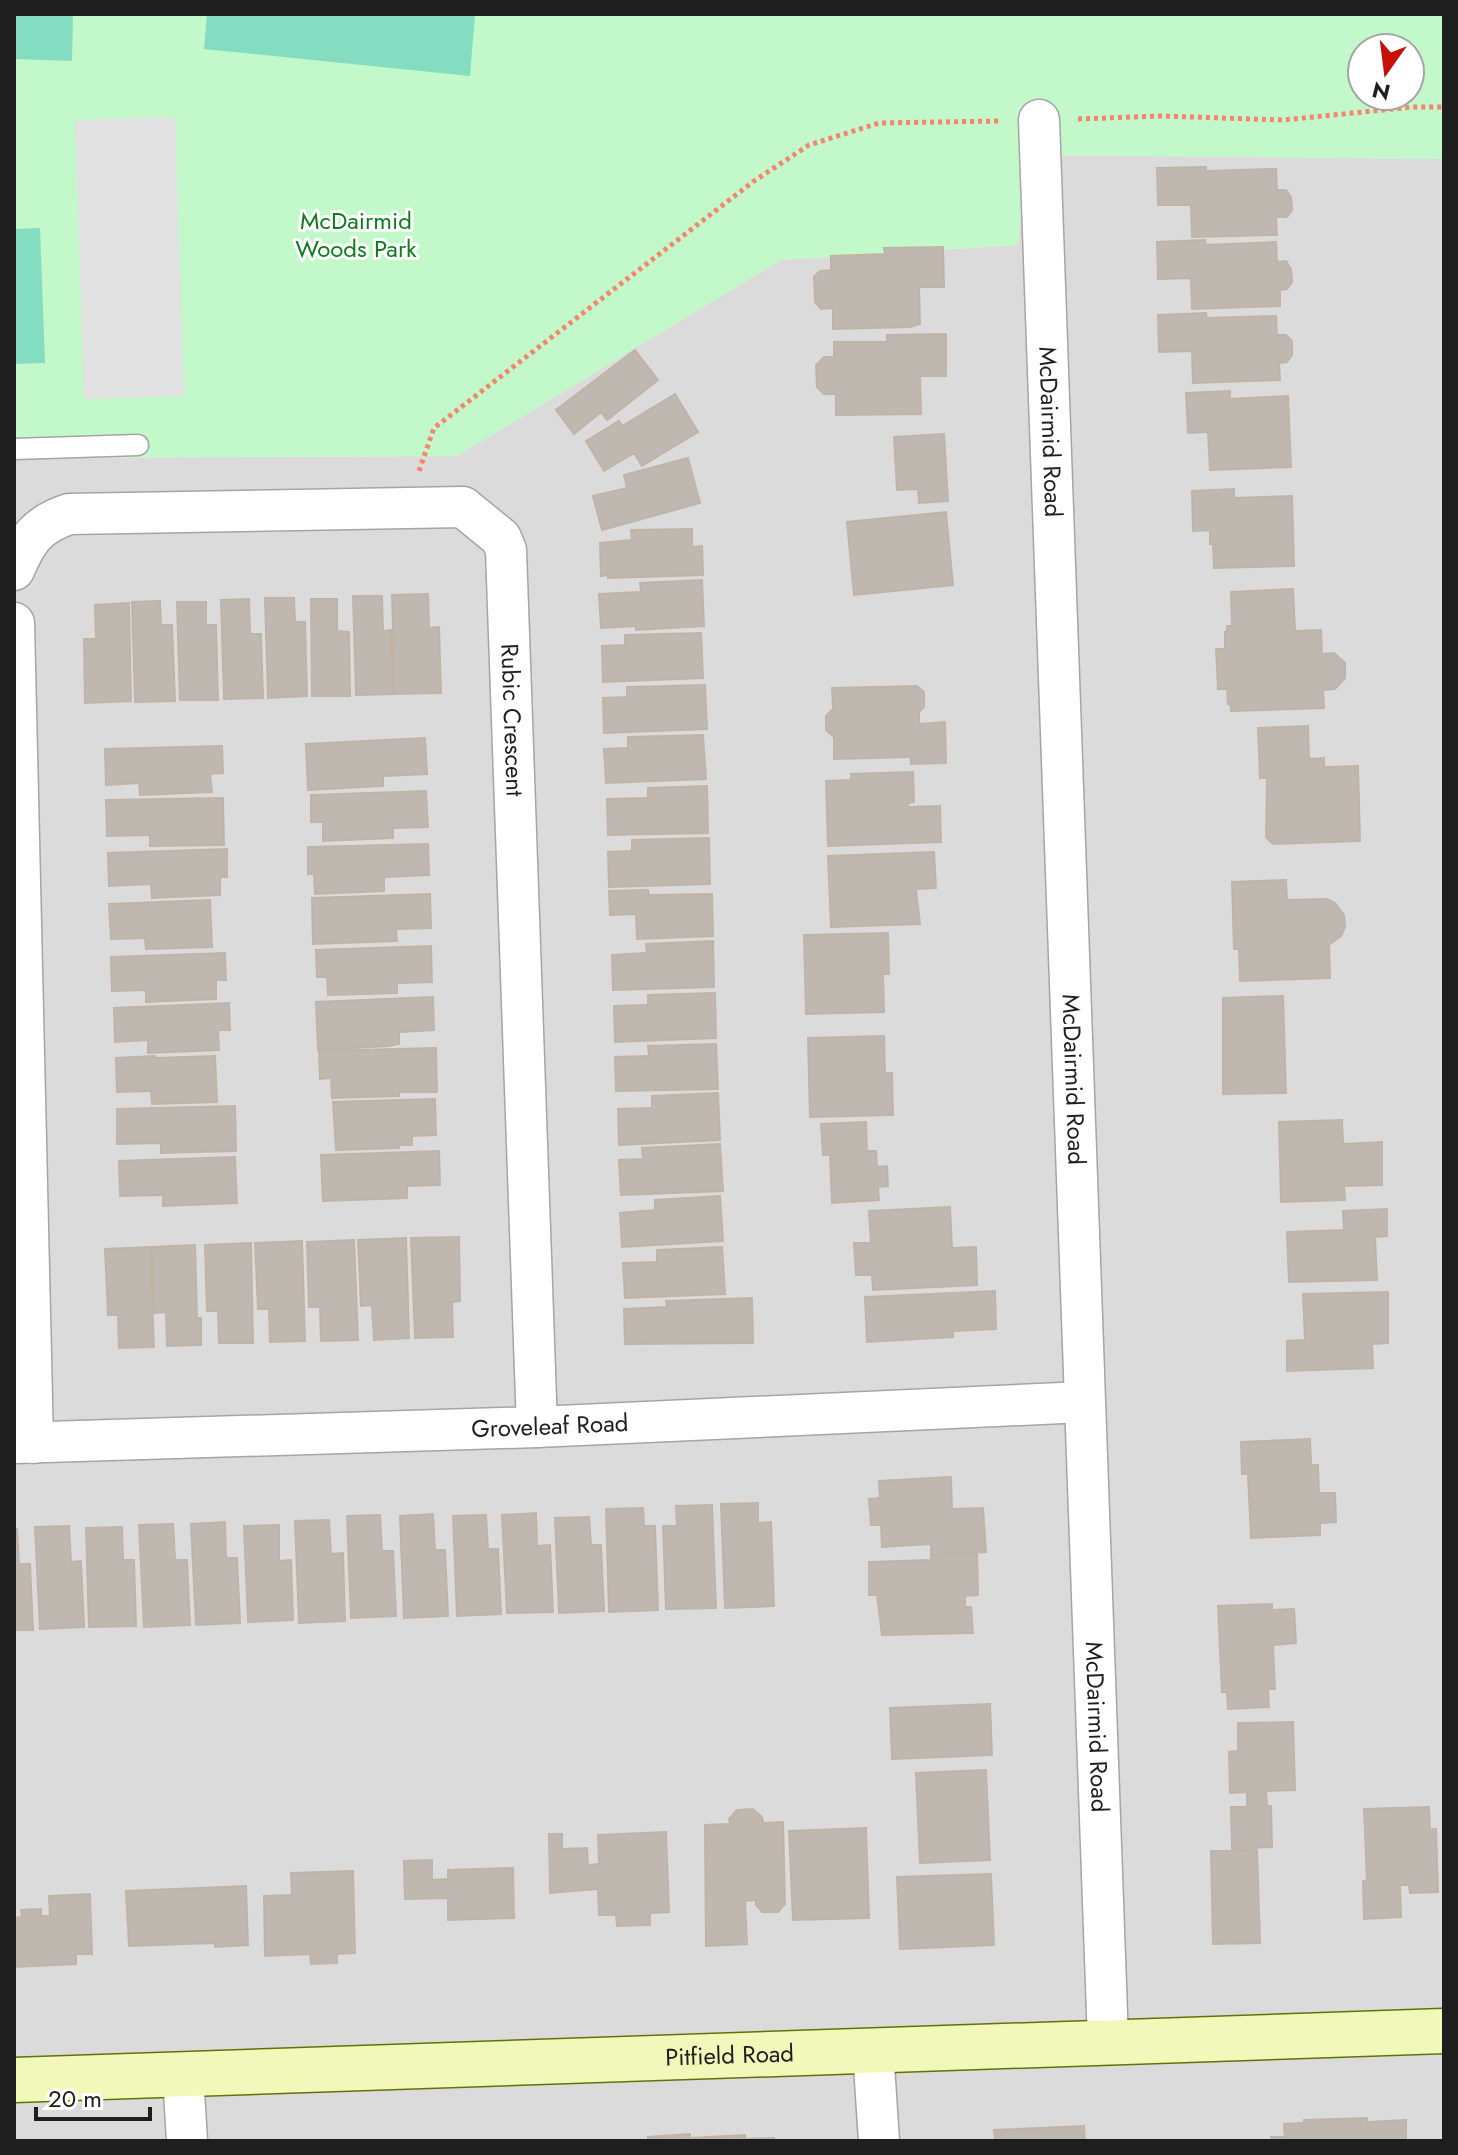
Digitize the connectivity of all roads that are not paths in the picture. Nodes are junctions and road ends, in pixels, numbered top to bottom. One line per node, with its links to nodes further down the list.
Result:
1 (1039, 120): 6 (street, McDairmid Road)
2 (138, 445): 3 (lane)
3 (14, 449)
4 (14, 570): 7 (street, Rubic Crescent)
5 (14, 623): 8 (street)
6 (1084, 1402): 7 (street, Groveleaf Road); 10 (street, McDairmid Road)
7 (537, 1427): 8 (street, Groveleaf Road)
8 (24, 1443)
9 (1444, 2031): 10 (street, Pitfield Road)
10 (1108, 2041): 11 (street, Pitfield Road)
11 (873, 2050): 12 (street, Pitfield Road); 15 (street)
12 (183, 2075): 13 (street, Pitfield Road); 14 (street)
13 (14, 2080)
14 (187, 2141)
15 (879, 2141)

